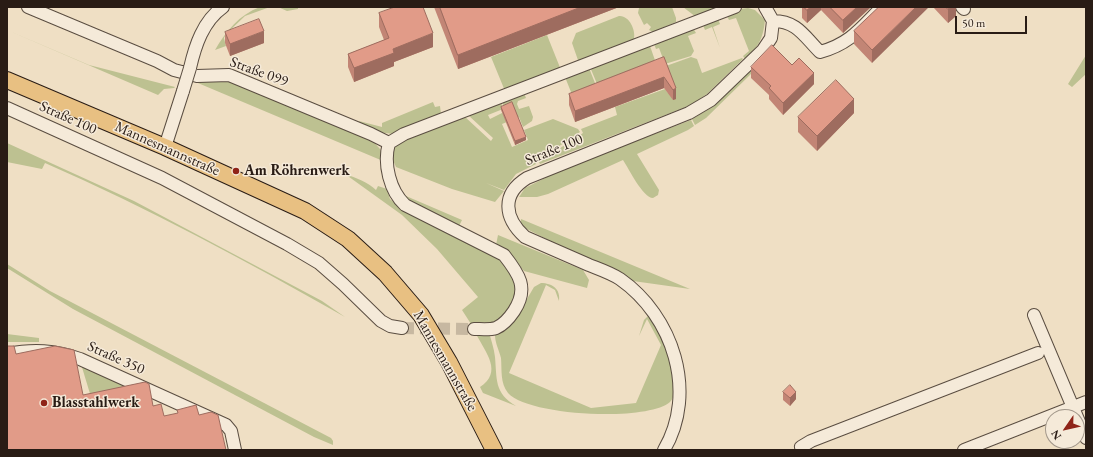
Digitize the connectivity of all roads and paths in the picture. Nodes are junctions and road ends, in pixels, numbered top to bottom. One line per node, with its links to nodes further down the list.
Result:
1 (28, 7): 9 (street, Straße 099)
2 (223, 7): 10 (street, bridge)
3 (735, 7): 9 (street)
4 (765, 7): 6 (street)
5 (882, 7): 6 (street)
6 (773, 21): 20 (street, Straße 100)
7 (7, 80): 10 (main road, Mannesmannstraße)
8 (7, 108): 12 (street, Straße 100)
9 (389, 143): 13 (street)
10 (165, 147): 19 (main road, Mannesmannstraße)
11 (1034, 314): 16 (street)
12 (402, 328)
13 (474, 329)
14 (1038, 353): 21 (street)
15 (7, 354): 18 (street, Straße 350)
16 (1074, 409)
17 (1045, 424): 22 (street)
18 (235, 450)
19 (494, 450)
20 (664, 450)
21 (802, 450)
22 (964, 450)

